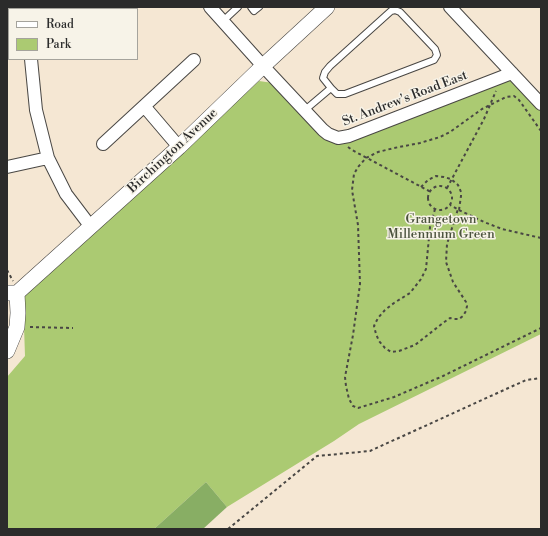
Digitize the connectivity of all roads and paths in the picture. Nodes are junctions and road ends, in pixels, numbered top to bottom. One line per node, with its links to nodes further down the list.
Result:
1 (210, 7): 7 (street, St. Andrew's Road East)
2 (238, 7): 7 (lane)
3 (251, 7): 4 (lane)
4 (259, 7)
5 (327, 7): 10 (street, Birchington Avenue)
6 (450, 7): 11 (street)
7 (223, 21): 10 (street, St. Andrew's Road East)
8 (31, 60): 22 (street)
9 (194, 60): 16 (street)
10 (263, 66): 17 (street, St. Andrew's Road East); 21 (street, Birchington Avenue)
11 (512, 73): 12 (street, St. Andrew's Road East); 15 (street)
12 (500, 77): 14 (path); 19 (street, St. Andrew's Road East)
13 (331, 88): 13 (lane); 17 (lane)
14 (490, 104): 18 (path); 23 (path); 25 (path)
15 (541, 104)
16 (144, 106): 20 (street); 21 (street)
17 (305, 110): 19 (street, St. Andrew's Road East)
18 (541, 132)
19 (343, 137): 23 (path)
20 (103, 144)
21 (179, 147): 32 (street, Birchington Avenue)
22 (48, 158): 24 (street); 32 (street)
23 (366, 158): 26 (path); 37 (path)
24 (7, 167)
25 (451, 179): 26 (path); 27 (path); 31 (path)
26 (421, 187): 28 (path)
27 (446, 188): 28 (path); 29 (path)
28 (429, 191): 30 (path)
29 (450, 205): 30 (path); 31 (path)
30 (435, 209): 31 (path)
31 (458, 209): 33 (path)
32 (91, 227): 34 (street, Birchington Avenue)
33 (541, 238)
34 (12, 293): 35 (street, Birchington Avenue)
35 (17, 327): 36 (path); 38 (street, Birchington Avenue)
36 (73, 328)
37 (541, 328)
38 (7, 351)
39 (541, 378): 40 (path)
40 (228, 529)

